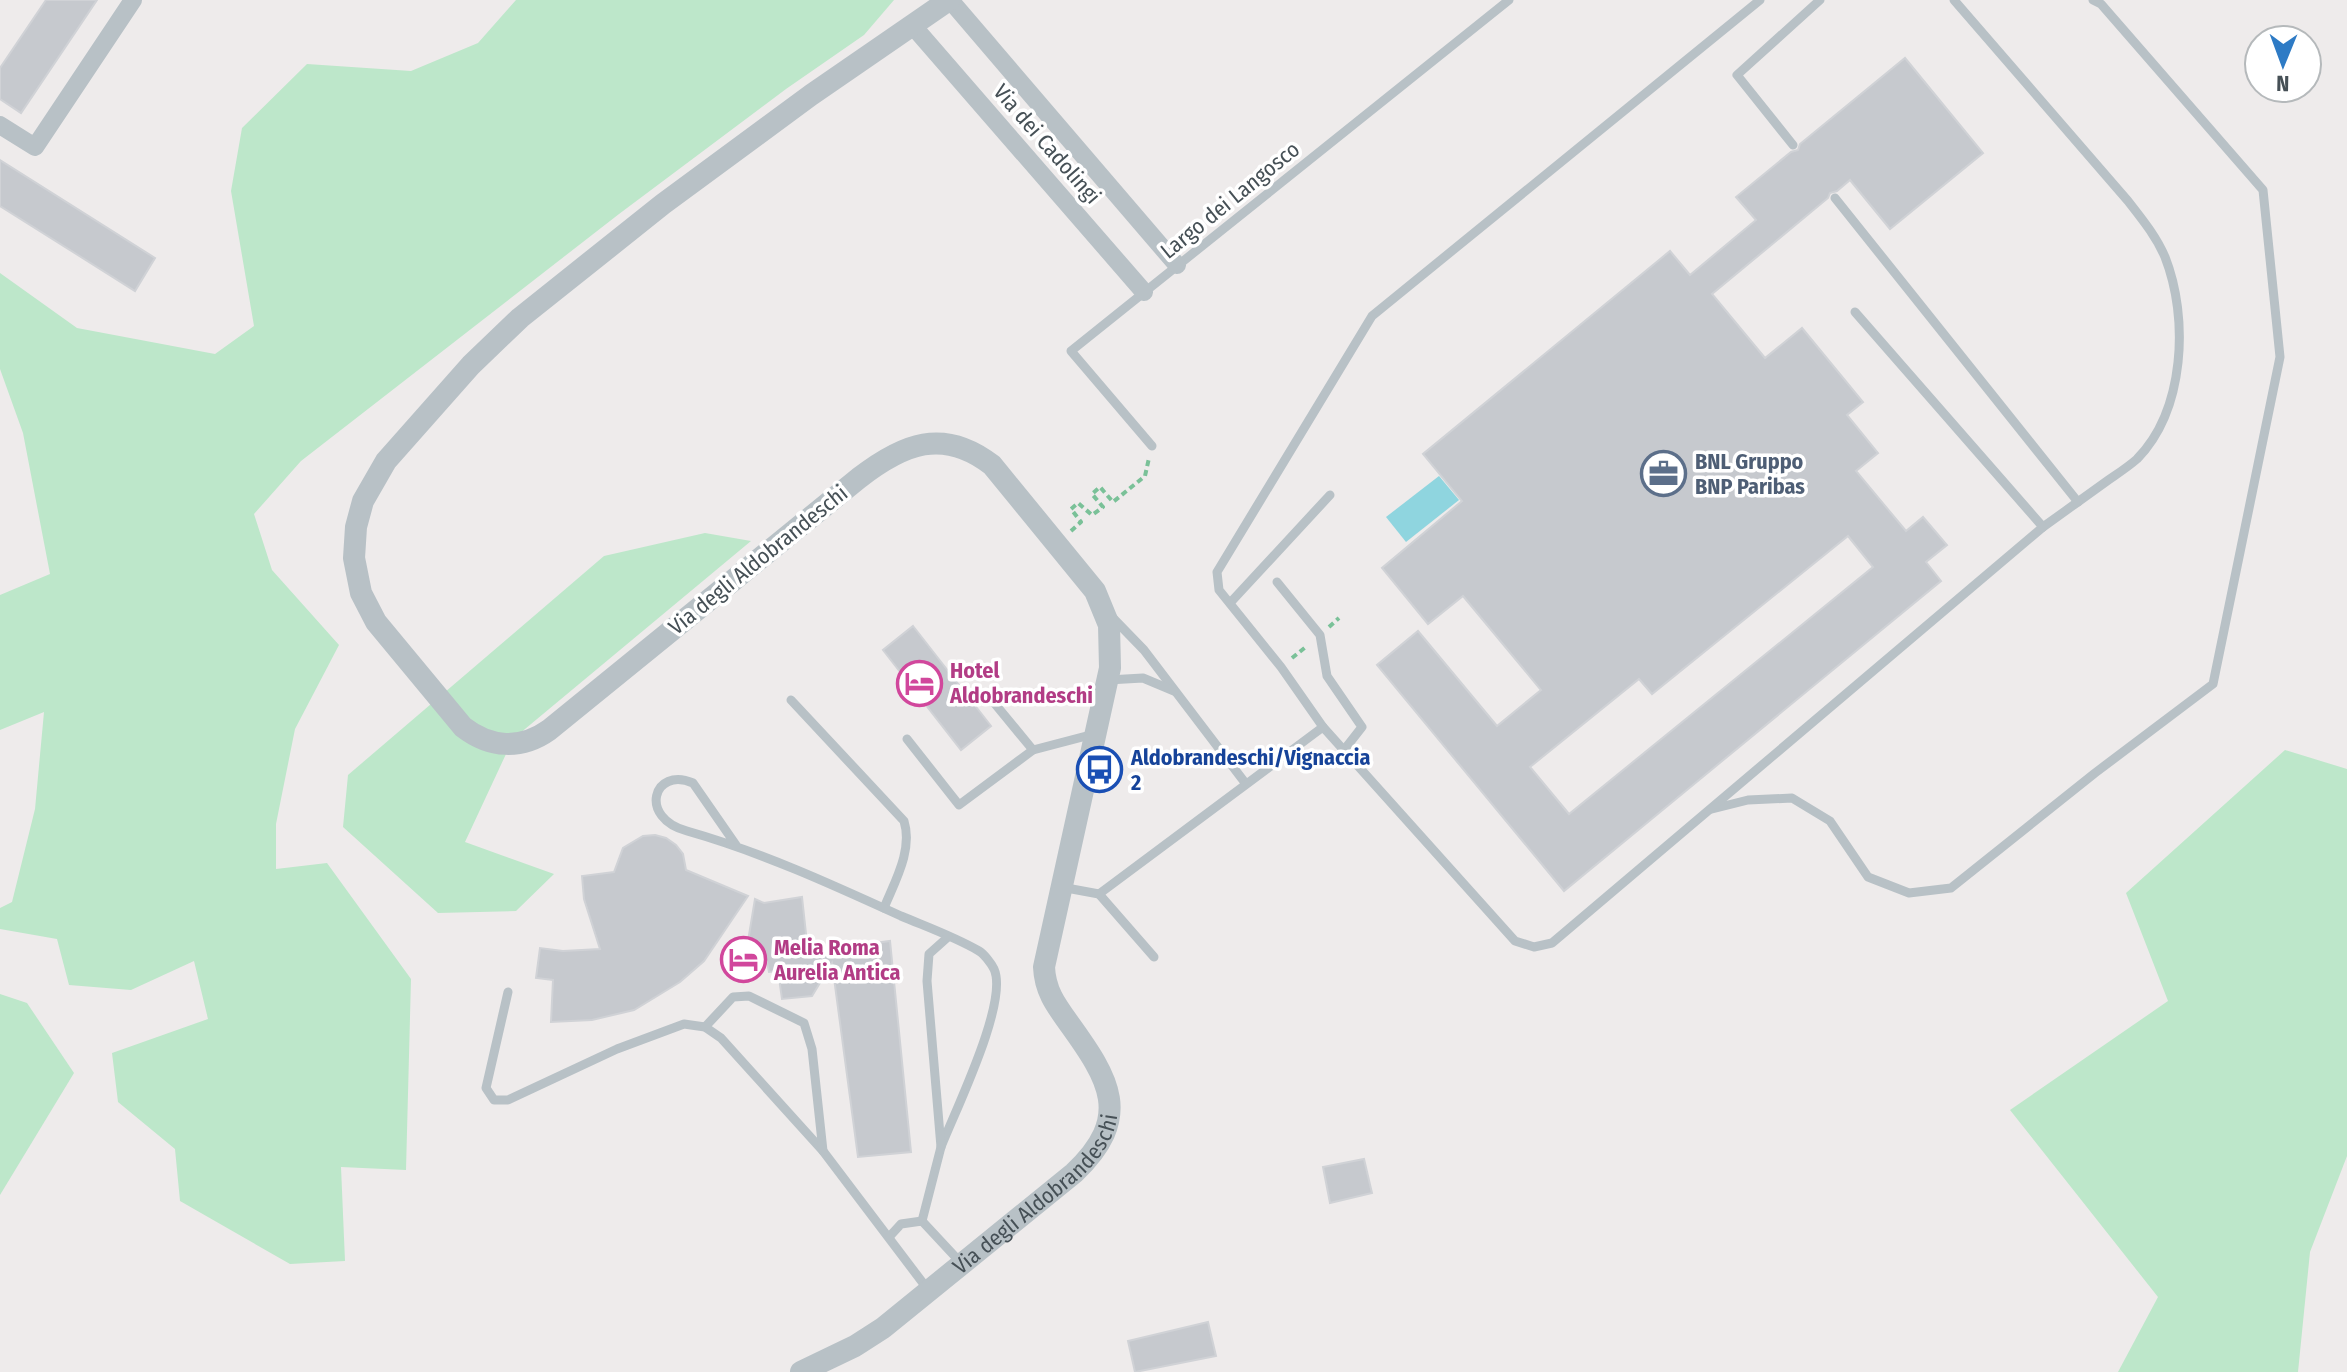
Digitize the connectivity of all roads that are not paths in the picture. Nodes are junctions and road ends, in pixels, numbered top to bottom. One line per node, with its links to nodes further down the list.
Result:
1 (133, 0): 9 (street)
2 (950, 0): 8 (street, Via degli Aldobrandeschi); 12 (street, Via dei Cadolingi)
3 (1509, 0): 12 (lane, Largo dei Langosco)
4 (1760, 0): 20 (lane)
5 (1820, 0): 10 (lane)
6 (1954, 0): 17 (lane)
7 (2093, 0): 32 (lane)
8 (913, 26): 13 (street, Via dei Cadolingi); 21 (street, Via degli Aldobrandeschi)
9 (0, 125)
10 (1793, 145)
11 (1835, 198): 17 (lane)
12 (1177, 265): 13 (lane, Largo dei Langosco)
13 (1144, 292): 15 (lane, Largo dei Langosco)
14 (1855, 312): 18 (lane)
15 (1152, 446)
16 (1330, 495): 20 (lane)
17 (2078, 502): 18 (lane)
18 (2043, 527): 32 (lane)
19 (1277, 582): 30 (lane)
20 (1230, 603): 26 (lane)
21 (1104, 608): 22 (street, Via degli Aldobrandeschi); 23 (lane)
22 (1108, 680): 23 (lane); 27 (street, Via degli Aldobrandeschi)
23 (1174, 691): 31 (lane)
24 (986, 693): 29 (lane)
25 (791, 700): 36 (lane)
26 (1323, 727): 30 (lane); 31 (lane)
27 (1097, 733): 29 (lane); 34 (street, Via degli Aldobrandeschi)
28 (907, 739): 29 (lane)
29 (1033, 750)
30 (1344, 750): 32 (lane)
31 (1246, 784): 35 (lane)
32 (1709, 810)
33 (736, 845): 33 (lane); 36 (lane)
34 (1061, 887): 35 (lane); 45 (street, Via degli Aldobrandeschi)
35 (1099, 894): 38 (lane)
36 (884, 908): 37 (lane)
37 (948, 937): 41 (lane); 41 (lane)
38 (1154, 957)
39 (508, 992): 40 (lane)
40 (705, 1027): 42 (lane); 42 (lane)
41 (941, 1147): 43 (lane)
42 (823, 1151): 44 (lane)
43 (922, 1221): 44 (lane); 45 (lane)
44 (890, 1236): 46 (lane)
45 (962, 1264): 46 (street, Via degli Aldobrandeschi)
46 (929, 1291): 47 (street, Via degli Aldobrandeschi)
47 (801, 1372)

